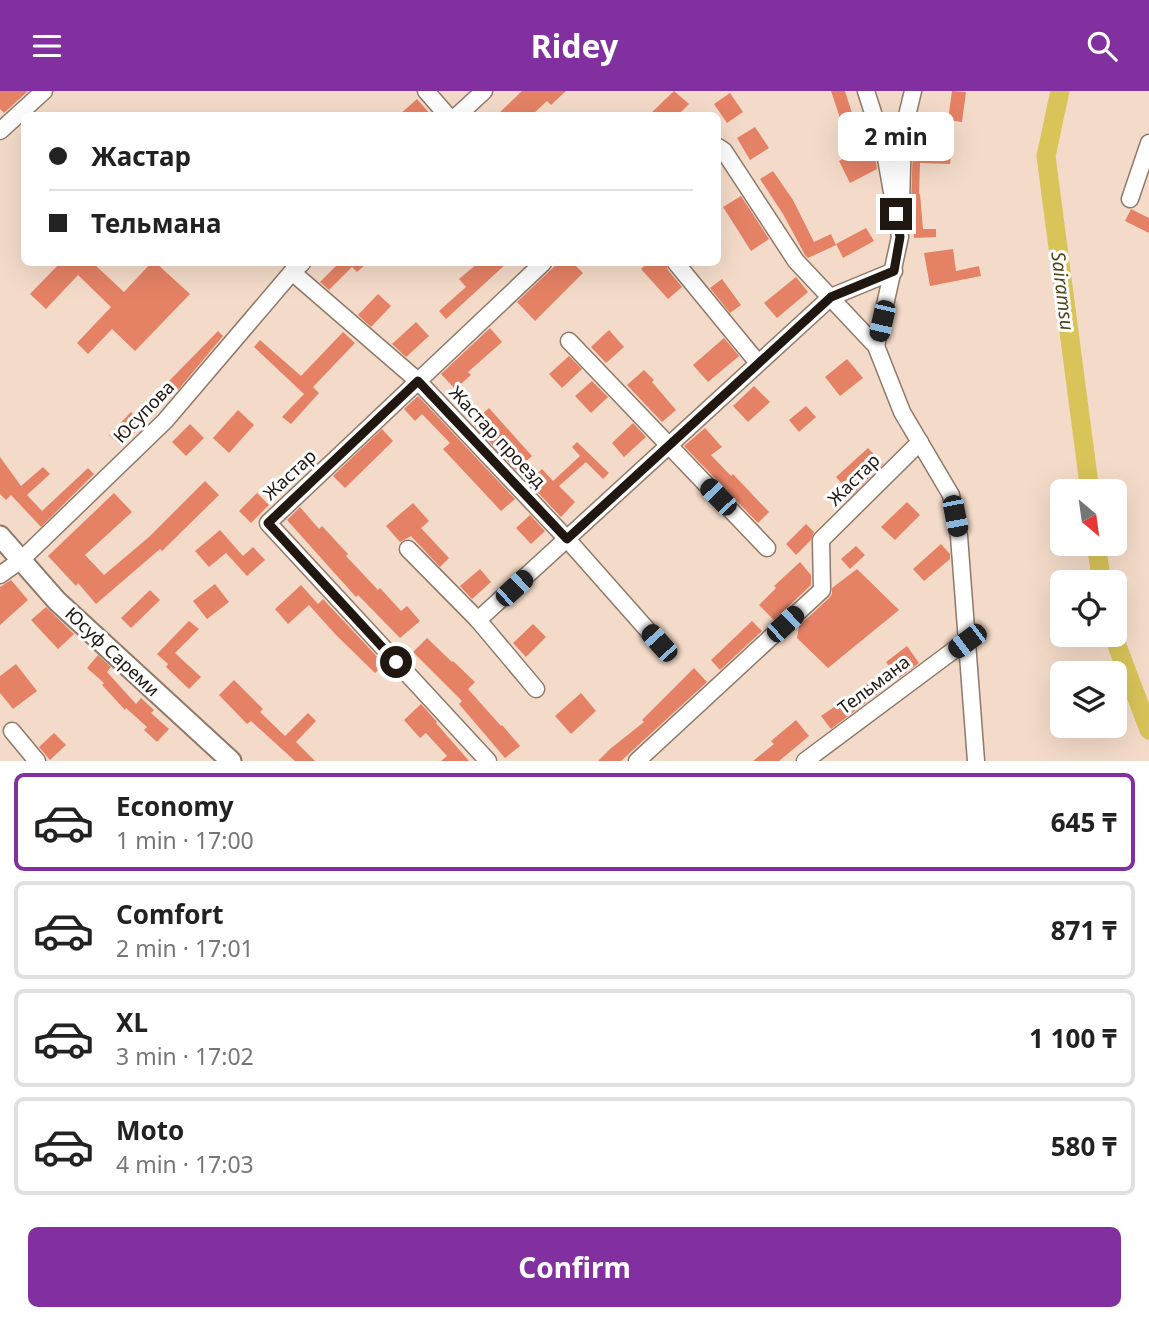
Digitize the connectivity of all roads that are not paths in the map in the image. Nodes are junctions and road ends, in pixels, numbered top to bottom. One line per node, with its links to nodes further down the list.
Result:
1 (44, 91): 8 (street)
2 (426, 91): 6 (street)
3 (484, 91): 7 (street)
4 (866, 91): 12 (street)
5 (913, 91): 12 (street)
6 (444, 112)
7 (461, 112)
8 (0, 131)
9 (1149, 143): 11 (street)
10 (721, 149): 17 (street)
11 (1130, 199)
12 (900, 237): 16 (street)
13 (540, 266): 21 (street, Жастар)
14 (678, 266): 20 (street)
15 (297, 267): 21 (street, Жастар проезд); 28 (street, Юсупова)
16 (894, 271): 17 (street); 19 (street)
17 (831, 297): 19 (street); 20 (street)
18 (569, 341): 23 (street)
19 (876, 347): 22 (street)
20 (758, 363): 23 (street)
21 (418, 381): 25 (street, Жастар проезд); 37 (street, Жастар)
22 (920, 442): 31 (street); 38 (street, Жастар)
23 (668, 446): 25 (street); 27 (street)
24 (0, 536): 28 (main road, Юсуф Сареми)
25 (567, 539): 30 (street); 32 (street, Жастар проезд)
26 (408, 548): 30 (street)
27 (767, 548)
28 (21, 560): 29 (street, Юсупова); 36 (main road, Юсуф Сареми)
29 (0, 575)
30 (478, 620): 33 (street)
31 (967, 641): 39 (street, Тельмана); 40 (street)
32 (659, 643)
33 (536, 689)
34 (12, 731): 35 (street)
35 (37, 761)
36 (232, 761)
37 (488, 761)
38 (636, 761)
39 (806, 761)
40 (976, 761)

